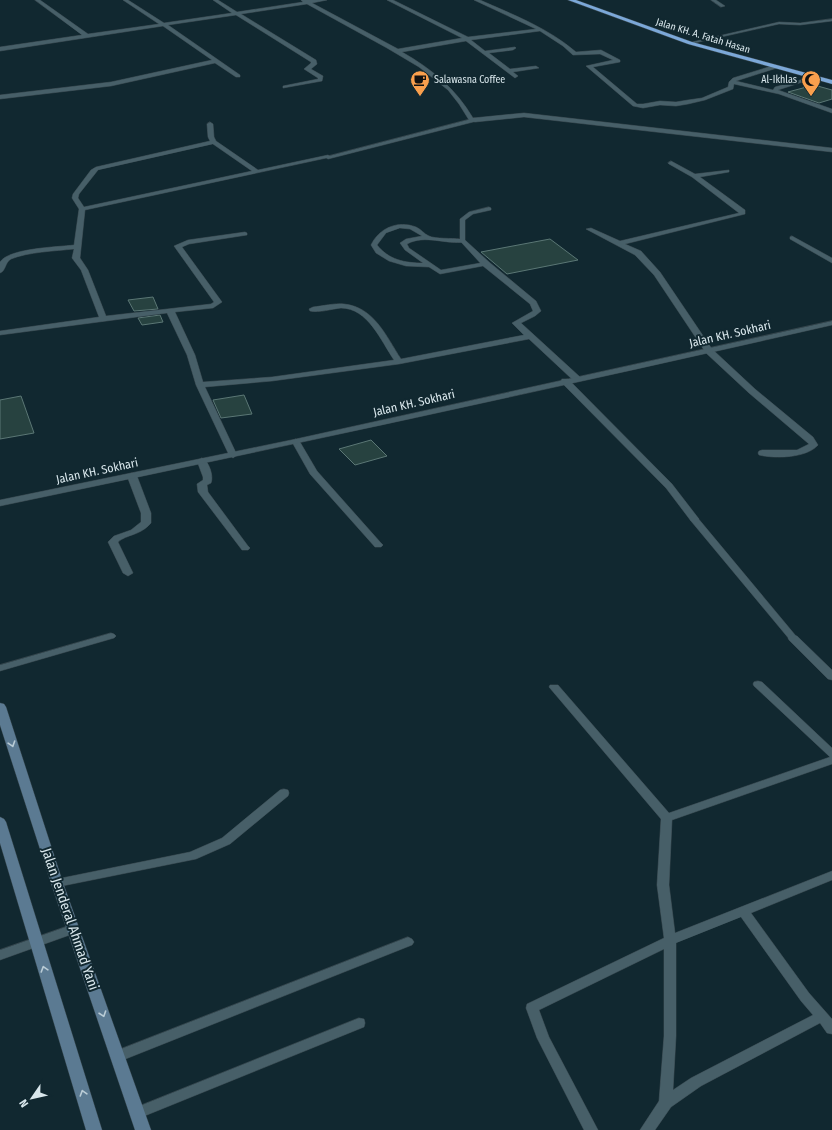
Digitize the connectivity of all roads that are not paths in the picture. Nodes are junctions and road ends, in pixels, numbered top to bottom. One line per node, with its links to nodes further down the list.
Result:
1 (37, 0): 15 (street)
2 (125, 0): 13 (street)
3 (215, 0): 11 (street)
4 (325, 0): 9 (street)
5 (389, 0): 16 (street)
6 (476, 0): 14 (street)
7 (571, 0): 17 (highway, Jalan KH. A. Fatah Hasan)
8 (713, 0): 10 (lane)
9 (305, 1): 11 (street); 20 (street)
10 (723, 6)
11 (239, 14): 13 (street); 31 (street)
12 (832, 20): 17 (lane)
13 (163, 24): 15 (street); 22 (street)
14 (541, 30): 16 (street); 29 (street)
15 (87, 36): 19 (street)
16 (467, 39): 20 (street); 21 (street)
17 (690, 43): 23 (highway, Jalan KH. A. Fatah Hasan)
18 (513, 48): 21 (street)
19 (0, 49)
20 (398, 51): 35 (street)
21 (486, 52): 25 (street)
22 (216, 61): 26 (street); 33 (street)
23 (775, 67): 28 (highway, Jalan KH. A. Fatah Hasan); 29 (street)
24 (536, 68): 25 (street)
25 (509, 71): 27 (street)
26 (238, 76)
27 (515, 76)
28 (813, 77): 30 (highway, Jalan KH. A. Fatah Hasan); 32 (street)
29 (732, 82): 32 (street)
30 (832, 82)
31 (285, 87)
32 (778, 93): 34 (street)
33 (0, 97)
34 (832, 111)
35 (475, 120): 38 (street); 39 (lane)
36 (210, 124): 37 (street)
37 (214, 142): 41 (street); 44 (street)
38 (832, 150)
39 (328, 157): 41 (street)
40 (671, 163): 43 (street)
41 (256, 171): 44 (street)
42 (727, 171): 43 (street)
43 (694, 176): 51 (street)
44 (82, 209): 52 (street)
45 (489, 209): 50 (lane)
46 (589, 229): 51 (street)
47 (245, 234): 58 (street)
48 (428, 238): 50 (lane); 55 (lane); 55 (lane)
49 (792, 238): 53 (street)
50 (463, 241): 54 (street)
51 (621, 243): 63 (street)
52 (76, 247): 56 (street); 59 (street)
53 (832, 261)
54 (486, 264): 55 (lane); 62 (street)
55 (429, 265)
56 (0, 271)
57 (313, 309): 64 (street)
58 (170, 310): 59 (street); 67 (street)
59 (104, 320): 61 (street)
60 (832, 323): 63 (street, Jalan KH. Sokhari)
61 (0, 333)
62 (531, 336): 64 (street); 65 (street)
63 (709, 351): 65 (street, Jalan KH. Sokhari); 69 (street)
64 (399, 362): 67 (street)
65 (576, 379): 66 (street, Jalan KH. Sokhari)
66 (565, 381): 68 (street, Jalan KH. Sokhari); 74 (street)
67 (200, 385): 70 (street)
68 (296, 442): 70 (street, Jalan KH. Sokhari); 75 (street)
69 (762, 453)
70 (233, 455): 71 (street, Jalan KH. Sokhari)
71 (202, 461): 72 (street, Jalan KH. Sokhari); 76 (street)
72 (132, 476): 73 (street, Jalan KH. Sokhari); 77 (street)
73 (0, 503)
74 (694, 519): 79 (lane)
75 (378, 545)
76 (245, 548)
77 (128, 572)
78 (111, 636): 80 (lane)
79 (793, 638): 81 (street)
80 (0, 668)
81 (832, 676)
82 (758, 684): 85 (lane)
83 (554, 687): 88 (lane)
84 (0, 707): 91 (main road, Jalan Jenderal Ahmad Yani, one-way to 91)
85 (832, 754)
86 (832, 760): 88 (lane)
87 (284, 793): 91 (lane)
88 (668, 818): 94 (lane)
89 (0, 822): 95 (main road)
90 (832, 875): 92 (lane)
91 (57, 883): 93 (main road, Jalan Jenderal Ahmad Yani)
92 (743, 911): 94 (lane); 98 (lane)
93 (74, 929): 95 (lane); 101 (main road, Jalan Jenderal Ahmad Yani, one-way to 101)
94 (670, 940): 102 (lane); 106 (lane)
95 (36, 942): 97 (lane); 104 (main road, one-way to 95)
96 (408, 942): 101 (lane)
97 (0, 955)
98 (822, 1016): 100 (lane); 102 (lane)
99 (359, 1023): 103 (lane)
100 (832, 1029)
101 (118, 1056): 103 (main road, Jalan Jenderal Ahmad Yani)
102 (666, 1103): 107 (lane)
103 (137, 1113): 105 (main road, Jalan Jenderal Ahmad Yani)
104 (94, 1130)
105 (143, 1130)
106 (592, 1130)
107 (647, 1130)

